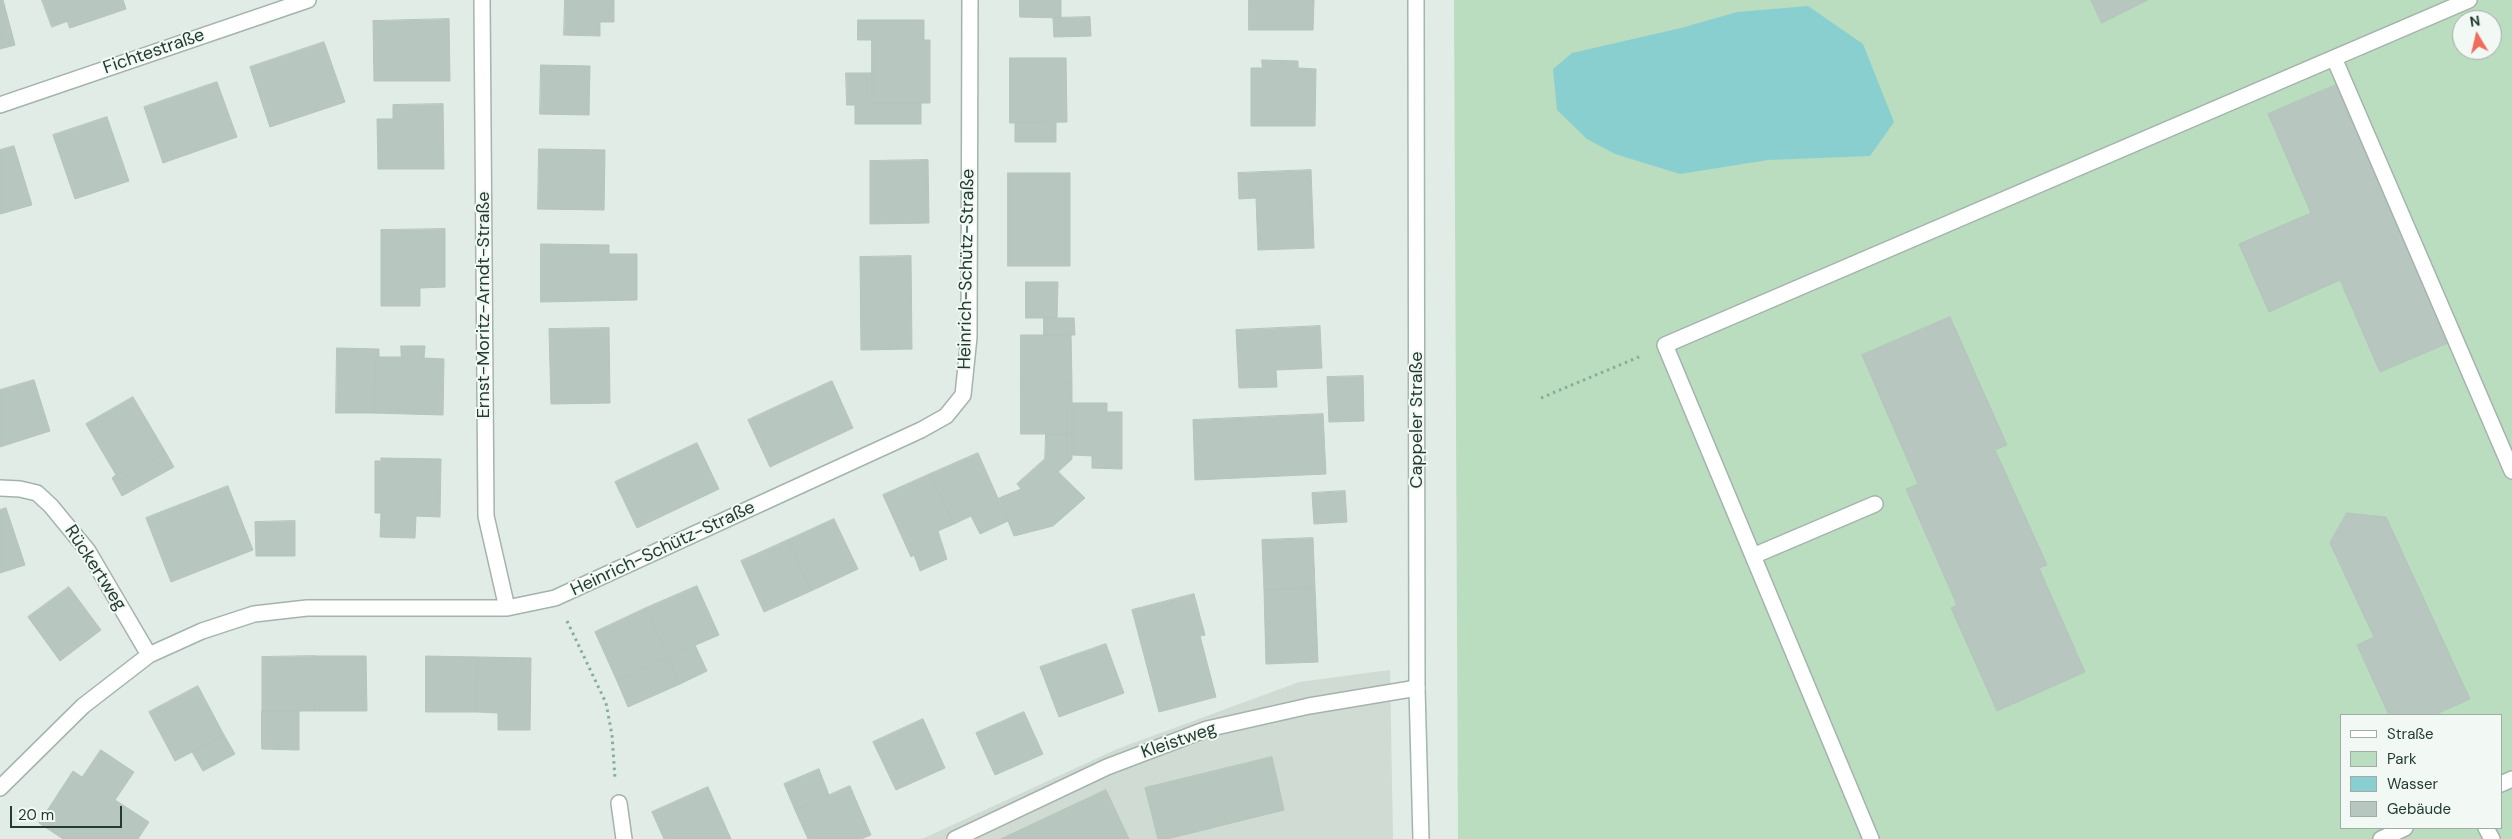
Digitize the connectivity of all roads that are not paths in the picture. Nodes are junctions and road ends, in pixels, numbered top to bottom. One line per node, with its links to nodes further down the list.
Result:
1 (308, 0): 8 (street, Fichtestraße)
2 (482, 0): 13 (street, Ernst-Moritz-Arndt-Straße)
3 (970, 0): 13 (street, Heinrich-Schütz-Straße)
4 (1416, 0): 15 (street, Cappeler Straße)
5 (2469, 0): 6 (street)
6 (2449, 4): 7 (street)
7 (2334, 58): 9 (street); 12 (street)
8 (0, 105)
9 (2512, 471)
10 (0, 488): 14 (street, Rückertweg)
11 (1875, 504): 12 (street)
12 (1753, 556): 22 (street)
13 (507, 608): 14 (street, Heinrich-Schütz-Straße)
14 (149, 655): 16 (street, Heinrich-Schütz-Straße)
15 (1417, 688): 20 (street, Kleistweg); 21 (street, Cappeler Straße)
16 (0, 788)
17 (619, 804): 19 (street)
18 (2403, 829): 23 (street)
19 (624, 839)
20 (955, 839)
21 (1421, 839)
22 (1871, 839)
23 (2381, 839)

